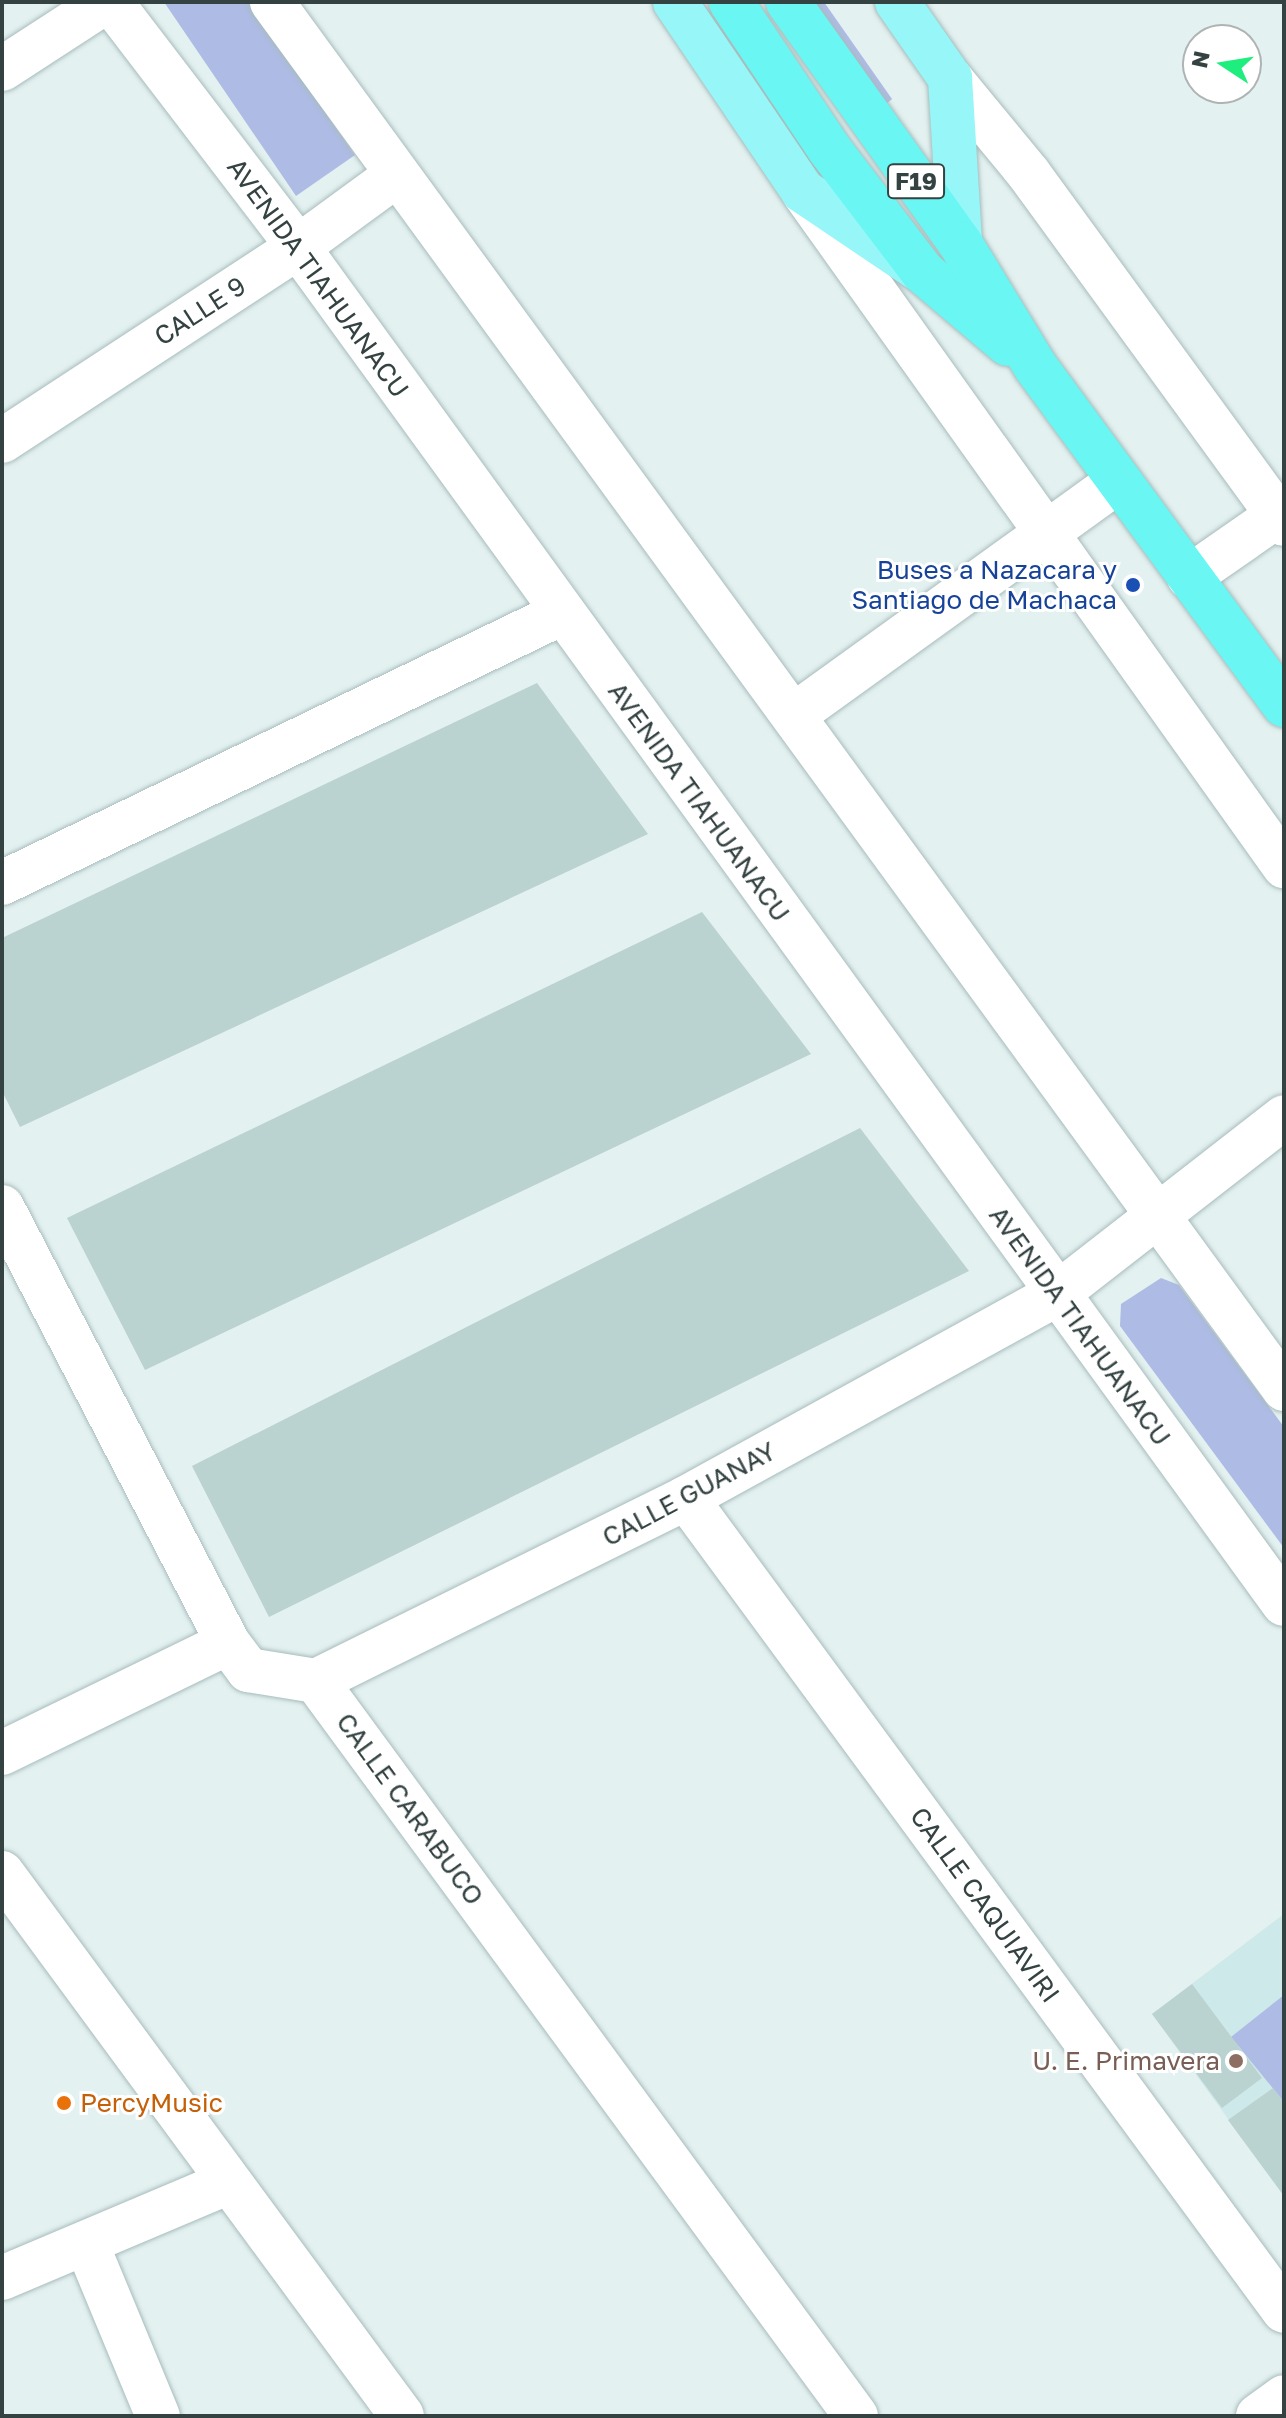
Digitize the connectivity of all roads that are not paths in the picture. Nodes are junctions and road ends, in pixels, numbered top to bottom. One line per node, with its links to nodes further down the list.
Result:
1 (108, 2): 7 (street); 12 (street, AVENIDA TIAHUANACU)
2 (272, 2): 9 (street)
3 (675, 2): 10 (main road)
4 (731, 2): 13 (highway, F19)
5 (788, 2): 11 (highway, F19)
6 (897, 2): 8 (main road)
7 (2, 69)
8 (950, 78): 11 (main road); 17 (street)
9 (395, 176): 12 (street, CALLE 9); 22 (street)
10 (803, 191): 13 (main road); 18 (street)
11 (960, 243): 14 (highway, F19)
12 (298, 247): 15 (street, CALLE 9); 20 (street, AVENIDA TIAHUANACU)
13 (923, 272): 14 (highway, F19)
14 (1035, 366): 16 (highway, F19)
15 (2, 441)
16 (1118, 481): 18 (street); 19 (highway, F19)
17 (1282, 517): 19 (street)
18 (1044, 535): 22 (street); 23 (street)
19 (1189, 577): 21 (highway, F19)
20 (562, 613): 24 (street); 28 (street, AVENIDA TIAHUANACU)
21 (1284, 705)
22 (794, 715): 27 (street)
23 (1284, 866)
24 (2, 883)
25 (1284, 1117): 27 (street, CALLE GUANAY)
26 (2, 1207): 32 (street)
27 (1156, 1216): 28 (street, CALLE GUANAY); 29 (street)
28 (1057, 1294): 30 (street, CALLE GUANAY); 31 (street, AVENIDA TIAHUANACU)
29 (1284, 1389)
30 (686, 1498): 33 (street, CALLE GUANAY); 40 (street, CALLE CAQUIAVIRI)
31 (1284, 1604)
32 (228, 1643): 33 (street); 34 (street)
33 (316, 1681): 44 (street, CALLE CARABUCO)
34 (2, 1753)
35 (2, 1873): 36 (street)
36 (20, 1928): 37 (street)
37 (229, 2182): 38 (street); 43 (street)
38 (87, 2245): 39 (street); 42 (street)
39 (2, 2278)
40 (1284, 2311)
41 (1284, 2397): 45 (street)
42 (158, 2416)
43 (402, 2416)
44 (856, 2416)
45 (1258, 2416)

